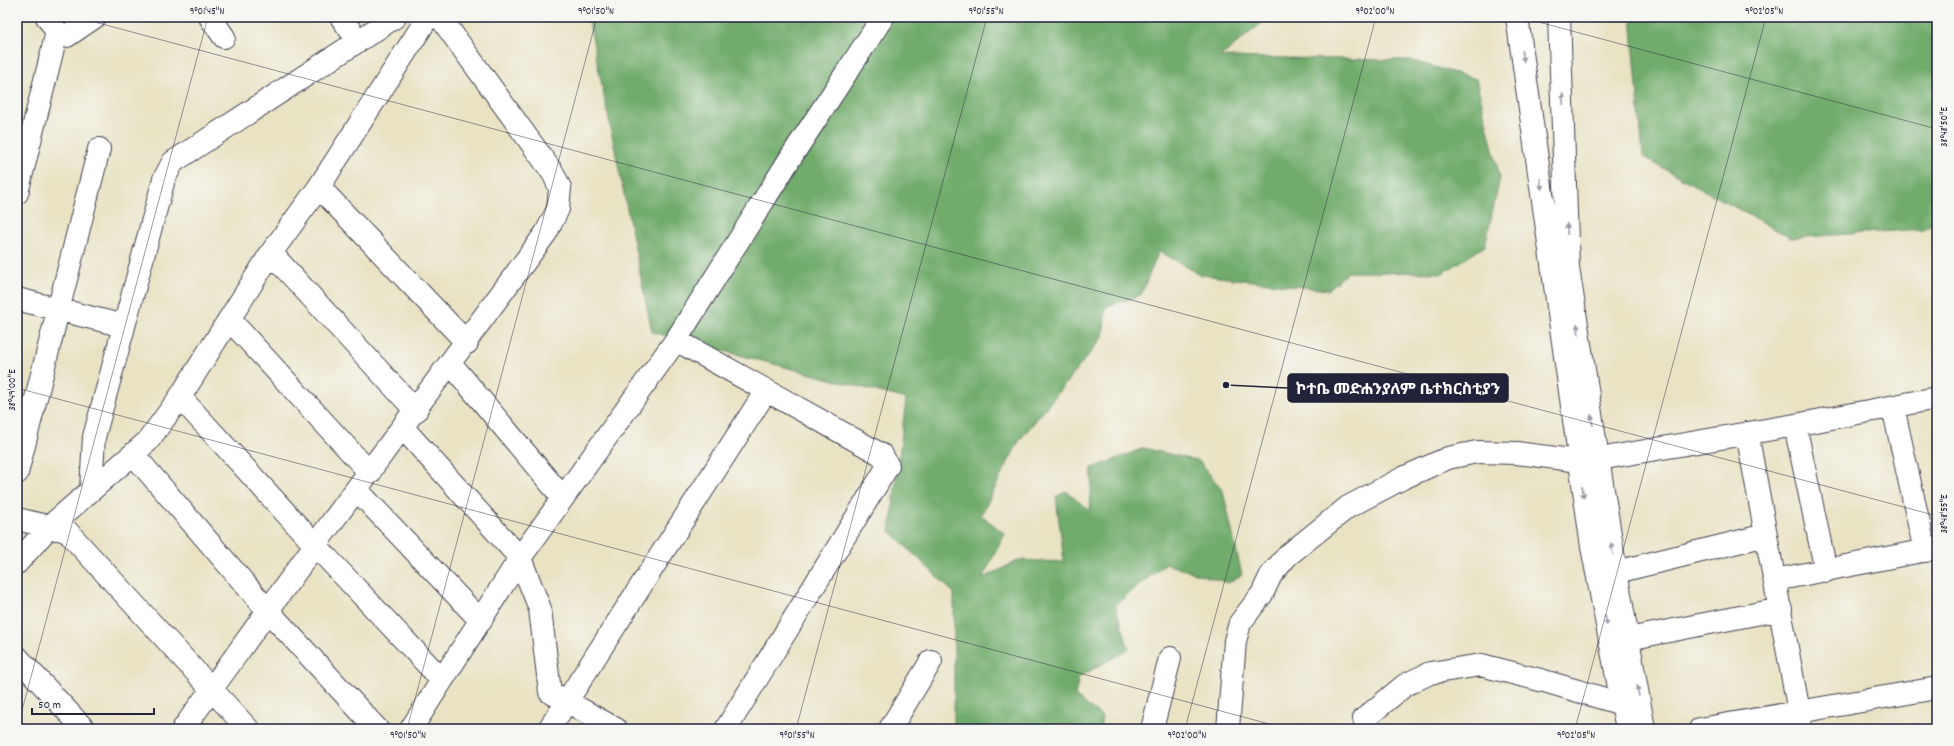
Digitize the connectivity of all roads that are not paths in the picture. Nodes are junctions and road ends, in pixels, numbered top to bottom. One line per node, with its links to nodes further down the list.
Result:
1 (95, 17): 10 (street)
2 (210, 17): 11 (street)
3 (341, 17): 12 (street)
4 (395, 17): 12 (street)
5 (428, 17): 14 (street)
6 (440, 17): 23 (street)
7 (882, 17): 22 (street)
8 (1517, 17): 17 (street, one-way to 17)
9 (1559, 17): 17 (street, one-way to 9)
10 (52, 24): 15 (street)
11 (224, 37)
12 (358, 41): 21 (street)
13 (99, 149): 19 (street)
14 (319, 187): 16 (street); 23 (street)
15 (17, 193)
16 (271, 253): 20 (street); 29 (street)
17 (1561, 270): 34 (street)
18 (17, 299): 19 (street)
19 (59, 309): 21 (street); 35 (street)
20 (230, 320): 26 (street); 36 (street)
21 (124, 326): 37 (street)
22 (676, 340): 25 (street); 39 (street)
23 (467, 343): 24 (street)
24 (451, 364): 29 (street); 39 (street)
25 (766, 391): 60 (street); 71 (street)
26 (180, 397): 33 (street); 43 (street)
27 (1937, 398): 28 (street)
28 (1894, 407): 30 (street); 44 (street)
29 (416, 410): 31 (street)
30 (1795, 425): 32 (street); 47 (street)
31 (403, 428): 36 (street); 45 (street)
32 (1747, 433): 34 (street); 42 (street)
33 (133, 454): 37 (street); 51 (street)
34 (1589, 460): 48 (street, one-way to 34); 61 (street, one-way to 61); 74 (street)
35 (17, 473)
36 (370, 473): 38 (street)
37 (91, 490): 41 (street)
38 (357, 490): 43 (street); 52 (street)
39 (562, 497): 45 (street)
40 (17, 519): 41 (street)
41 (48, 527): 46 (street); 59 (street)
42 (1766, 535): 48 (street); 49 (street)
43 (315, 545): 51 (street); 57 (street)
44 (1931, 550): 47 (street)
45 (520, 558): 52 (street); 60 (street)
46 (17, 563)
47 (1826, 571): 49 (street)
48 (1616, 572): 53 (street)
49 (1774, 580): 50 (street)
50 (1781, 609): 53 (street); 63 (street)
51 (269, 612): 59 (street); 67 (street)
52 (481, 622): 57 (street)
53 (1628, 638): 76 (street, one-way to 53)
54 (17, 657): 64 (street)
55 (1170, 658): 73 (street)
56 (931, 662): 72 (street)
57 (442, 680): 68 (street)
58 (1937, 688): 63 (street)
59 (211, 689): 65 (street); 66 (street)
60 (567, 702): 69 (street); 70 (street)
61 (1622, 704): 62 (street); 75 (street)
62 (1364, 719)
63 (1800, 720): 77 (street)
64 (84, 729)
65 (183, 729)
66 (248, 729)
67 (377, 729)
68 (411, 729)
69 (549, 729)
70 (616, 729)
71 (726, 729)
72 (890, 729)
73 (1152, 729)
74 (1228, 729)
75 (1627, 729)
76 (1644, 729)
77 (1700, 729)

